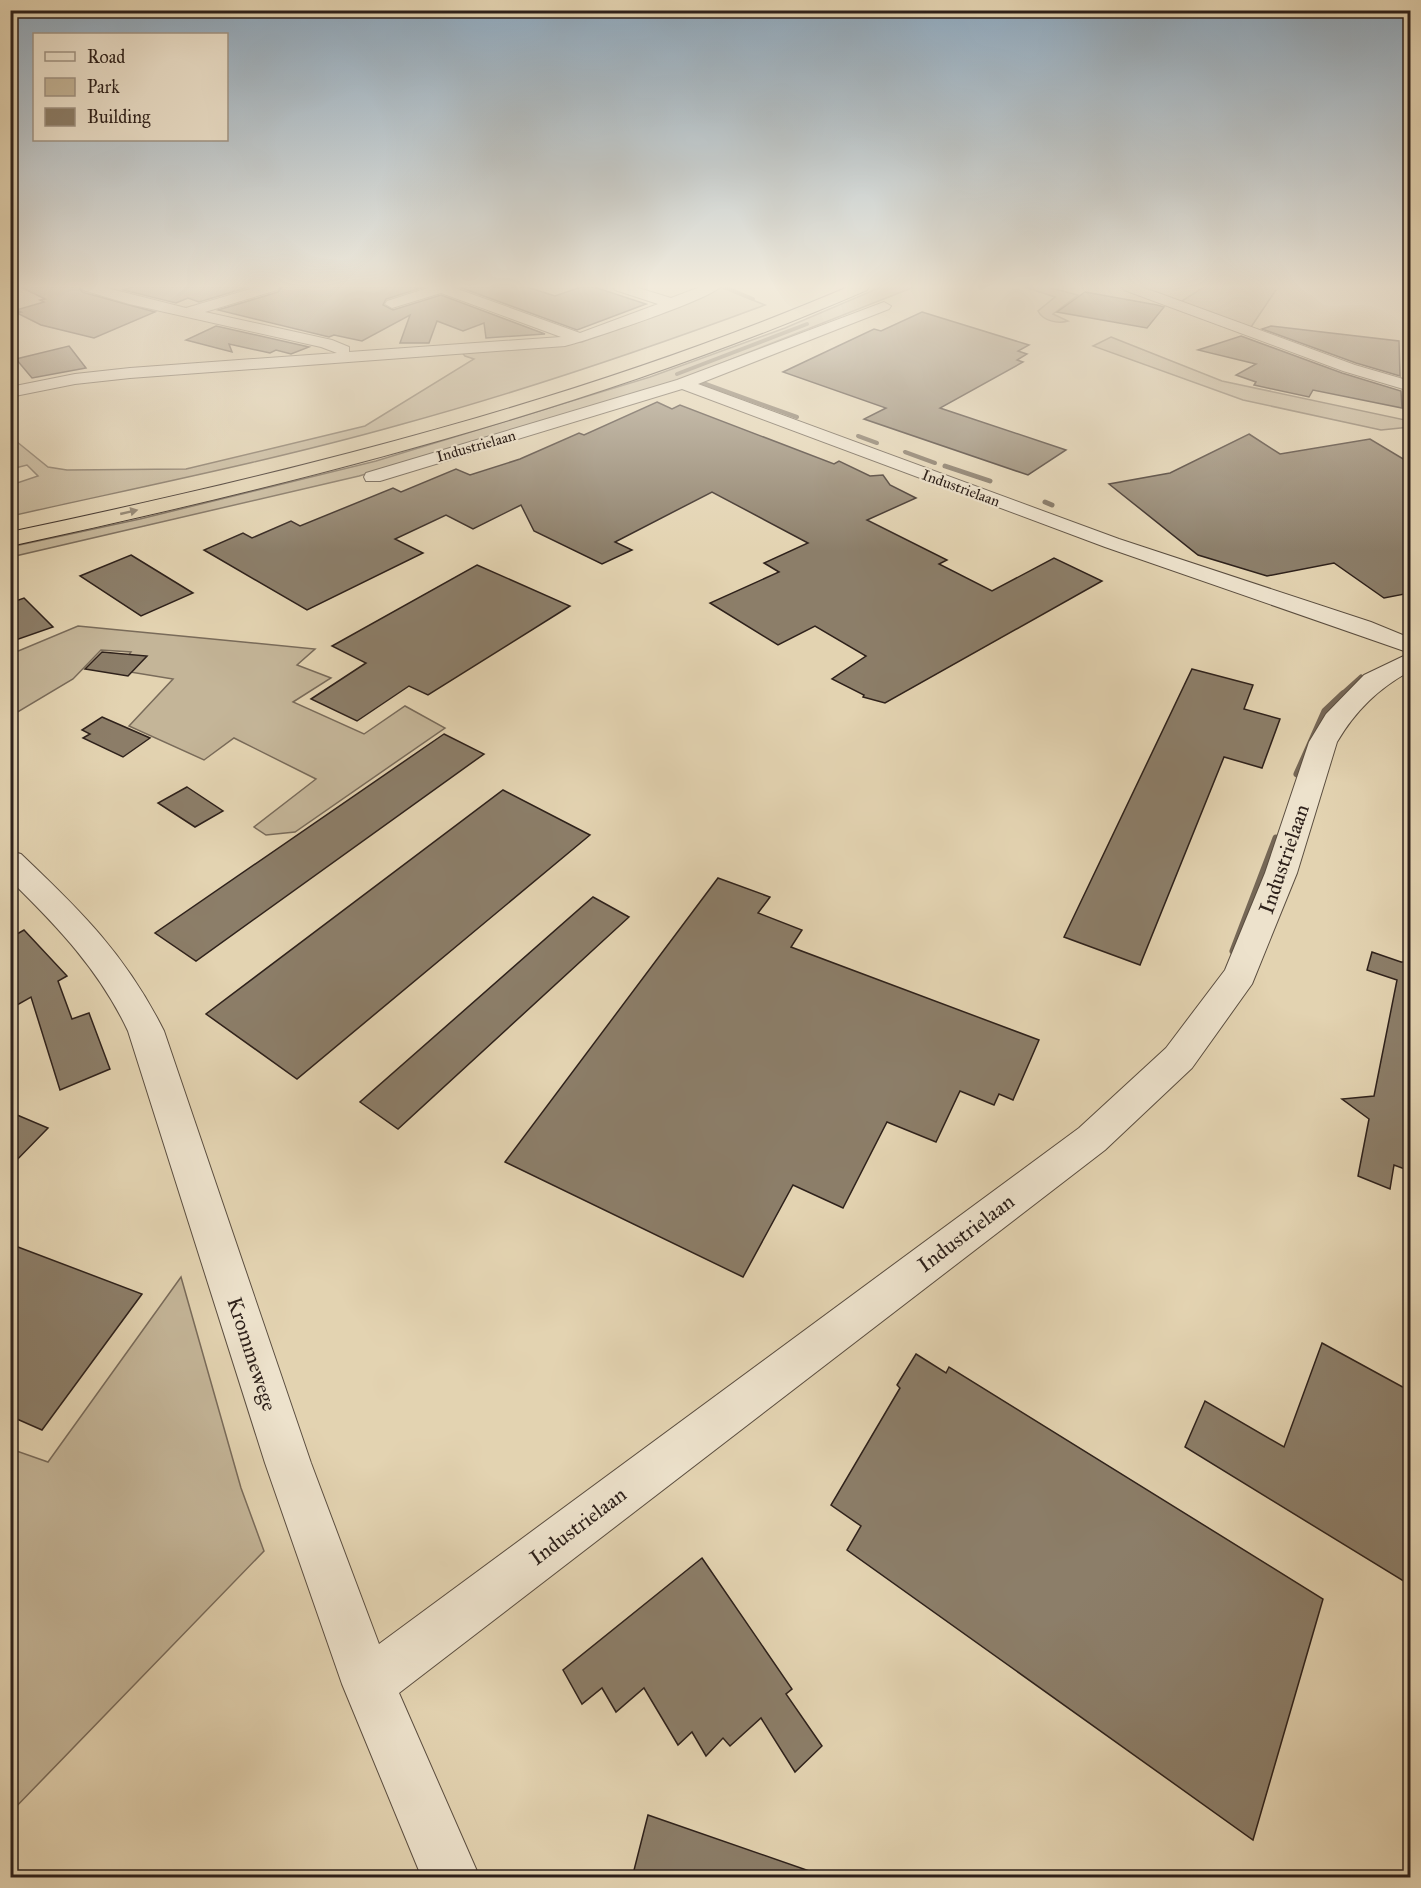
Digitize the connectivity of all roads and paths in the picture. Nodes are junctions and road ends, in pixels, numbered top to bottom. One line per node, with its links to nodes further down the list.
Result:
1 (101, 375): 8 (street)
2 (583, 375): 10 (highway)
3 (626, 375): 11 (highway, one-way to 3)
4 (707, 375): 6 (street, Industrielaan)
5 (1373, 375): 7 (street)
6 (684, 384): 9 (street, Industrielaan); 12 (street, Industrielaan)
7 (1410, 386)
8 (10, 392)
9 (373, 477)
10 (10, 524)
11 (10, 538)
12 (1410, 646)
13 (1410, 661): 15 (street, Industrielaan)
14 (10, 861): 15 (street, Krommewege)
15 (368, 1684): 16 (street, Krommewege)
16 (452, 1878)

